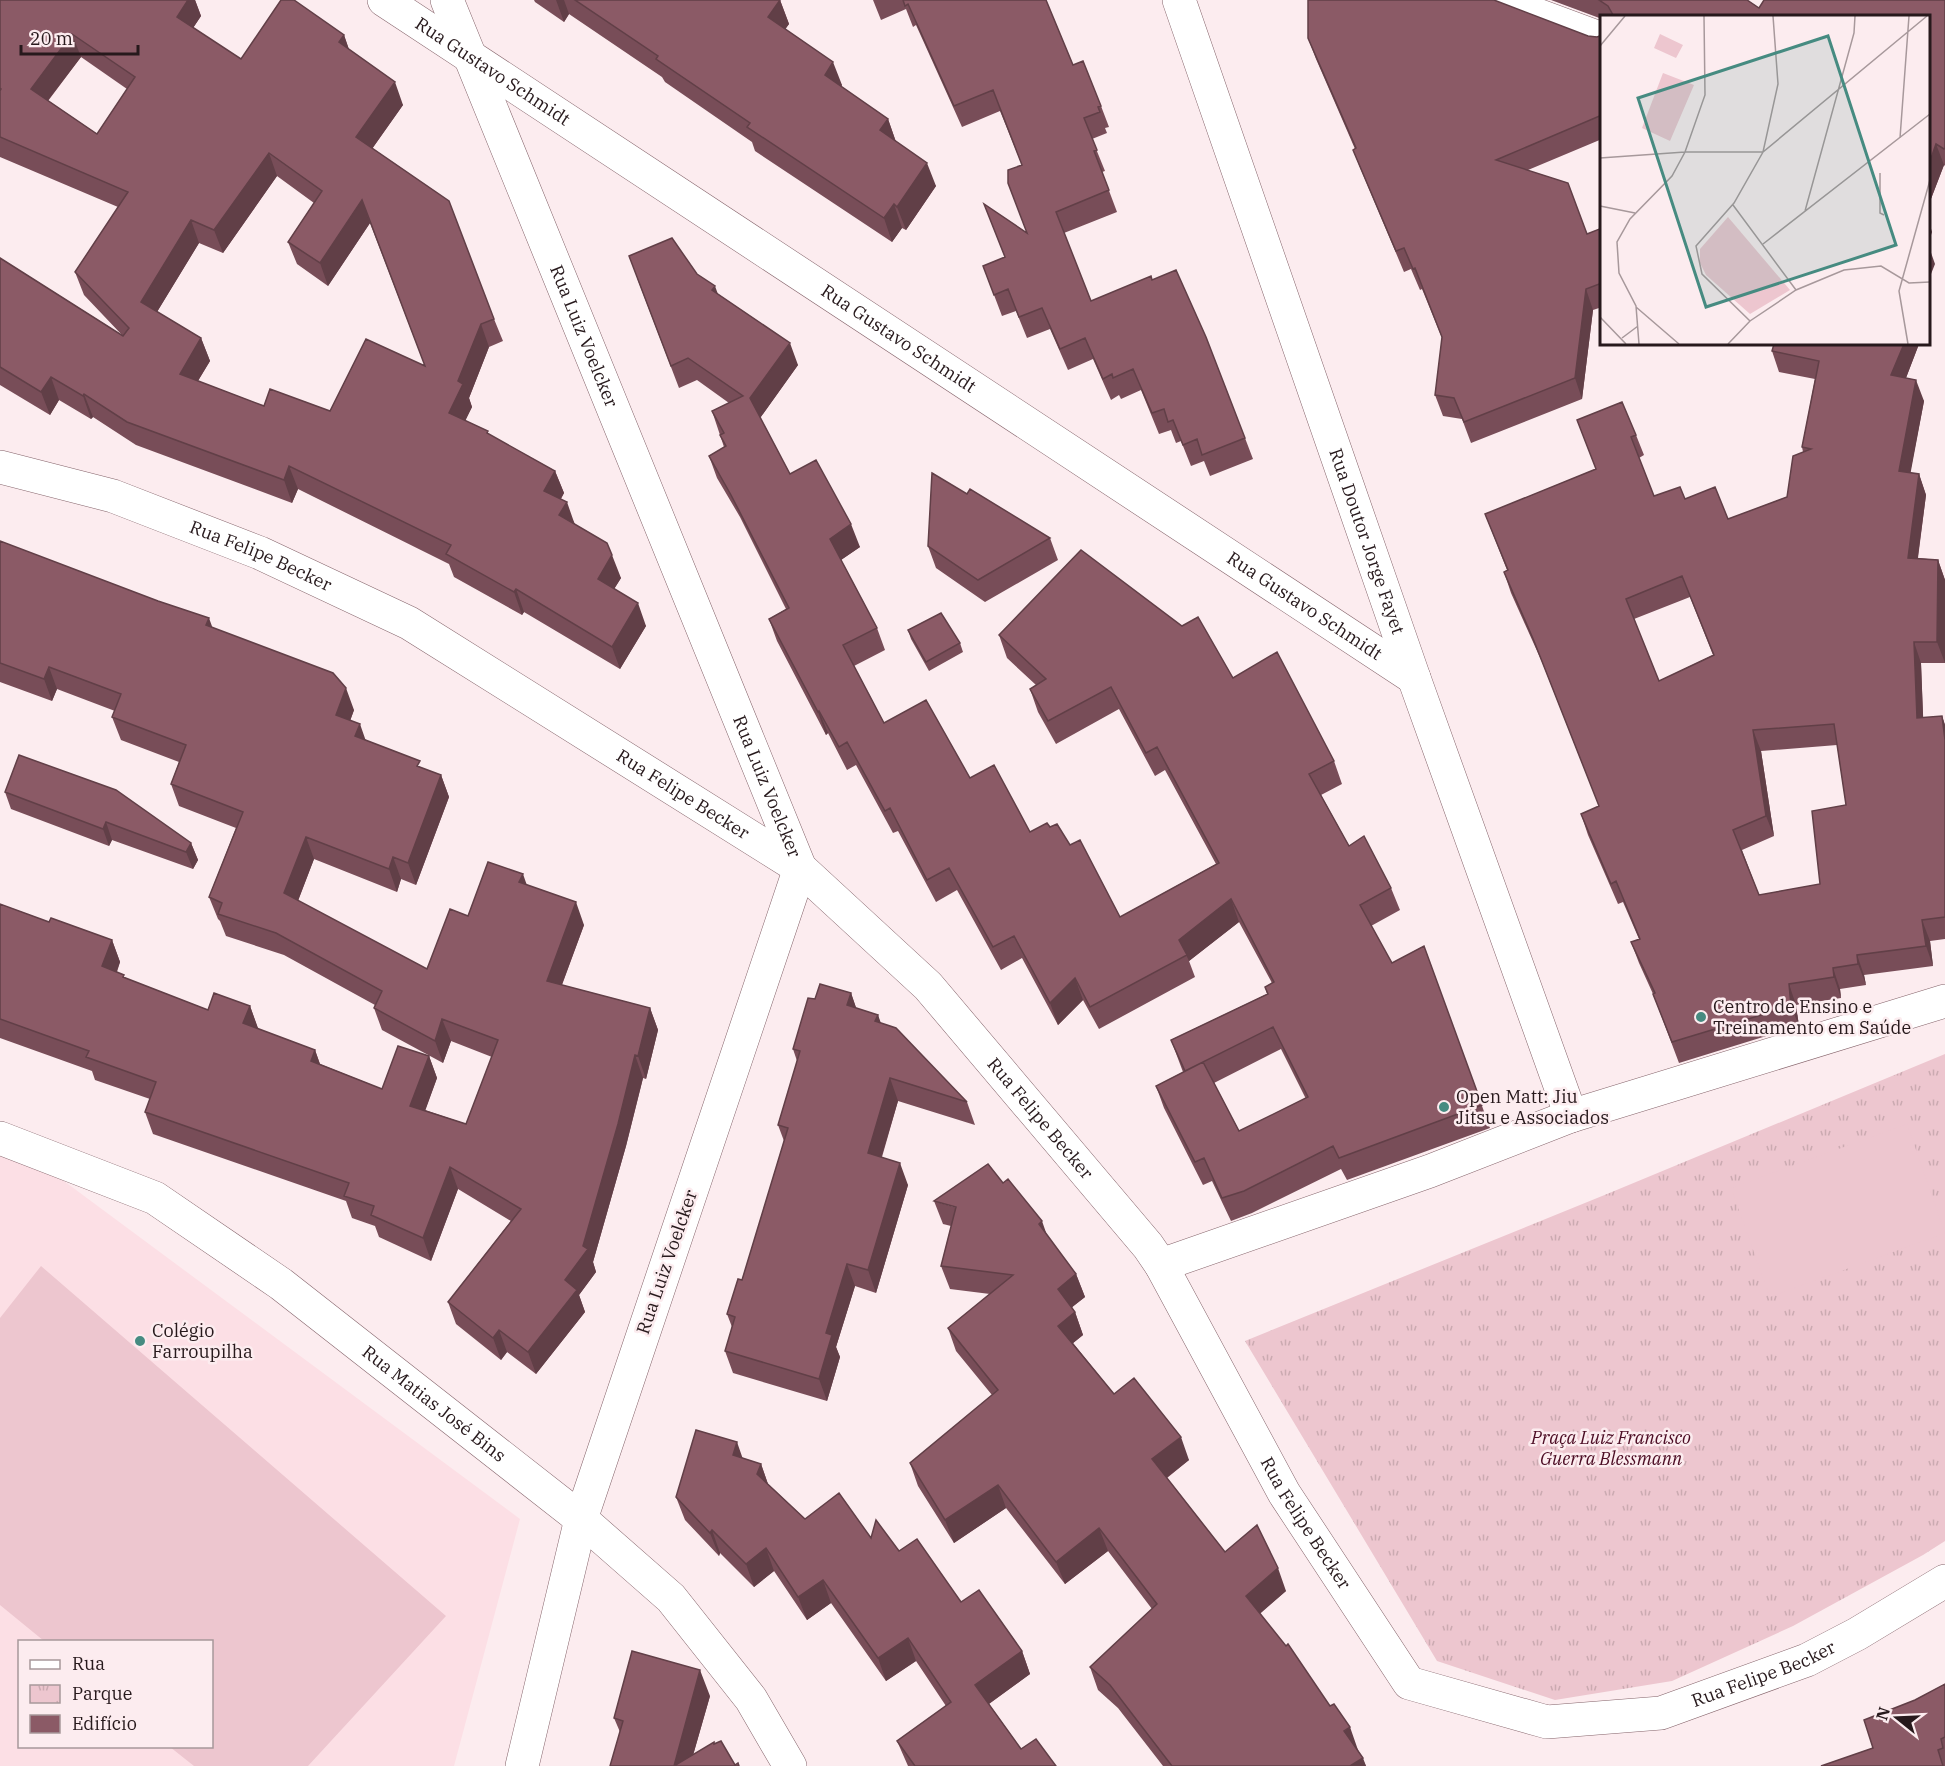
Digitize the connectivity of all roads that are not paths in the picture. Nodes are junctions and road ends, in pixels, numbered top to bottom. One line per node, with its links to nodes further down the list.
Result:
1 (384, 0): 6 (street, Rua Gustavo Schmidt)
2 (447, 0): 6 (street, Rua Luiz Voelcker)
3 (1179, 0): 8 (street, Rua Doutor Jorge Fayet)
4 (1497, 0): 5 (street)
5 (1600, 38)
6 (470, 57): 8 (street, Rua Gustavo Schmidt); 9 (street, Rua Luiz Voelcker)
7 (0, 467): 9 (street, Rua Felipe Becker)
8 (1414, 678): 11 (street, Rua Doutor Jorge Fayet)
9 (800, 868): 13 (street, Rua Felipe Becker); 14 (street, Rua Luiz Voelcker)
10 (1945, 1001): 11 (street)
11 (1571, 1116): 13 (street)
12 (0, 1138): 14 (street, Rua Matias José Bins)
13 (1161, 1265): 15 (street, Rua Felipe Becker)
14 (580, 1519): 16 (street, Rua Luiz Voelcker); 17 (street, Rua Matias José Bins)
15 (1945, 1581)
16 (522, 1766)
17 (790, 1766)

